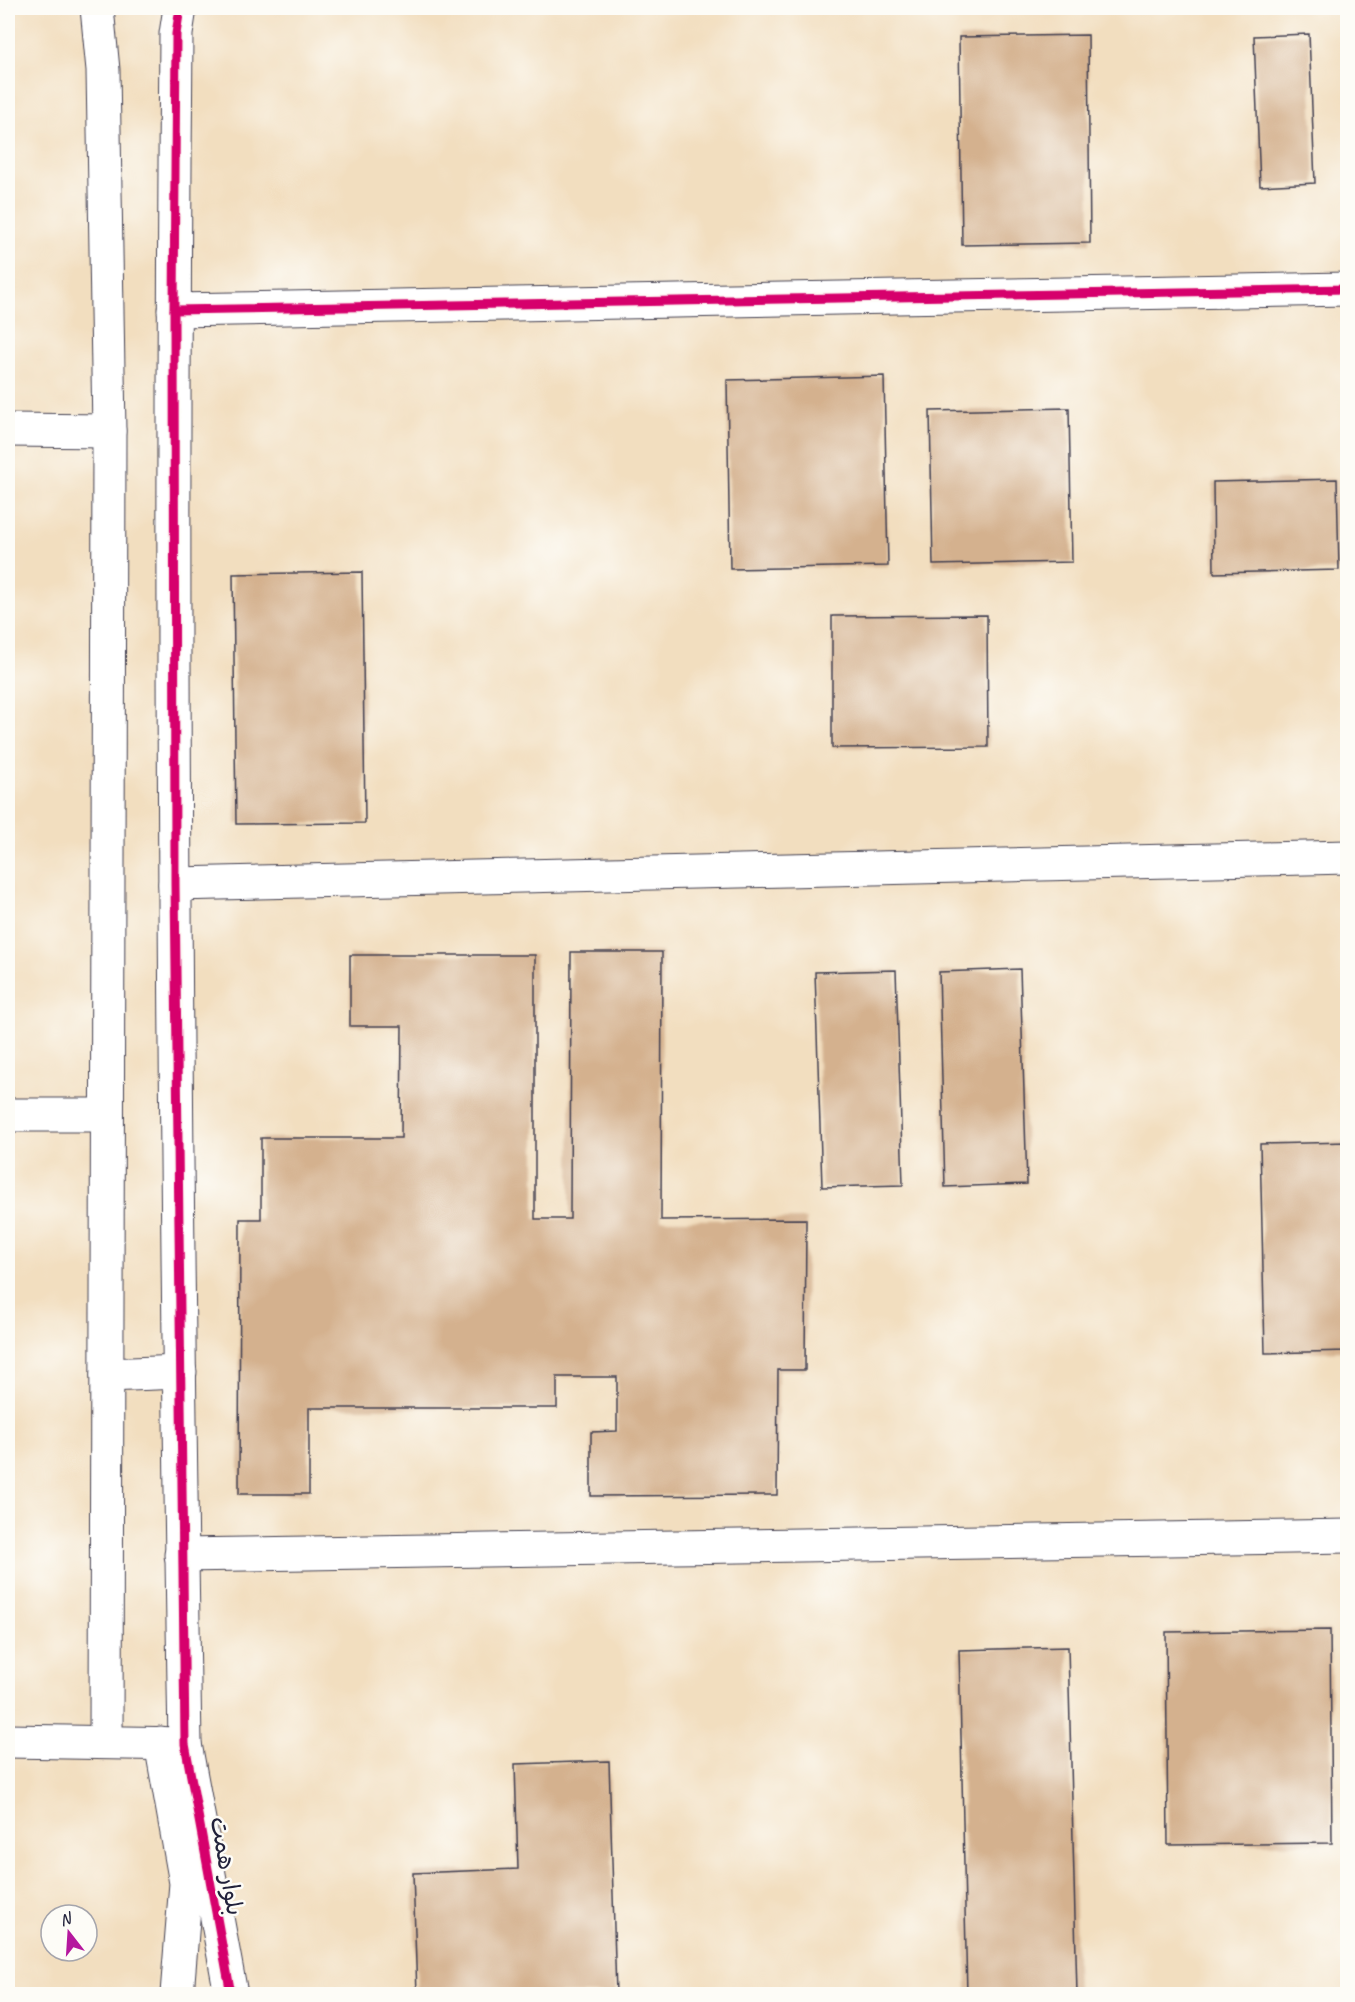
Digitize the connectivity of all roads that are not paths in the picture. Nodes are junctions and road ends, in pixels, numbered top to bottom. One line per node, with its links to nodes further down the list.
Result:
1 (97, 8): 6 (street)
2 (180, 8): 4 (street)
3 (1347, 290): 4 (street)
4 (174, 310): 8 (street)
5 (8, 430): 6 (street)
6 (109, 431): 10 (street)
7 (1347, 857): 8 (street)
8 (175, 884): 11 (street)
9 (8, 1114): 10 (street)
10 (107, 1115): 12 (street)
11 (180, 1372): 12 (street); 14 (street)
12 (107, 1375): 16 (street)
13 (1347, 1536): 14 (street)
14 (181, 1555): 17 (street)
15 (8, 1740): 16 (street)
16 (106, 1742): 17 (street)
17 (173, 1744): 18 (street, بلوار همت); 19 (street, بلوار همت)
18 (177, 1995)
19 (231, 1995)

